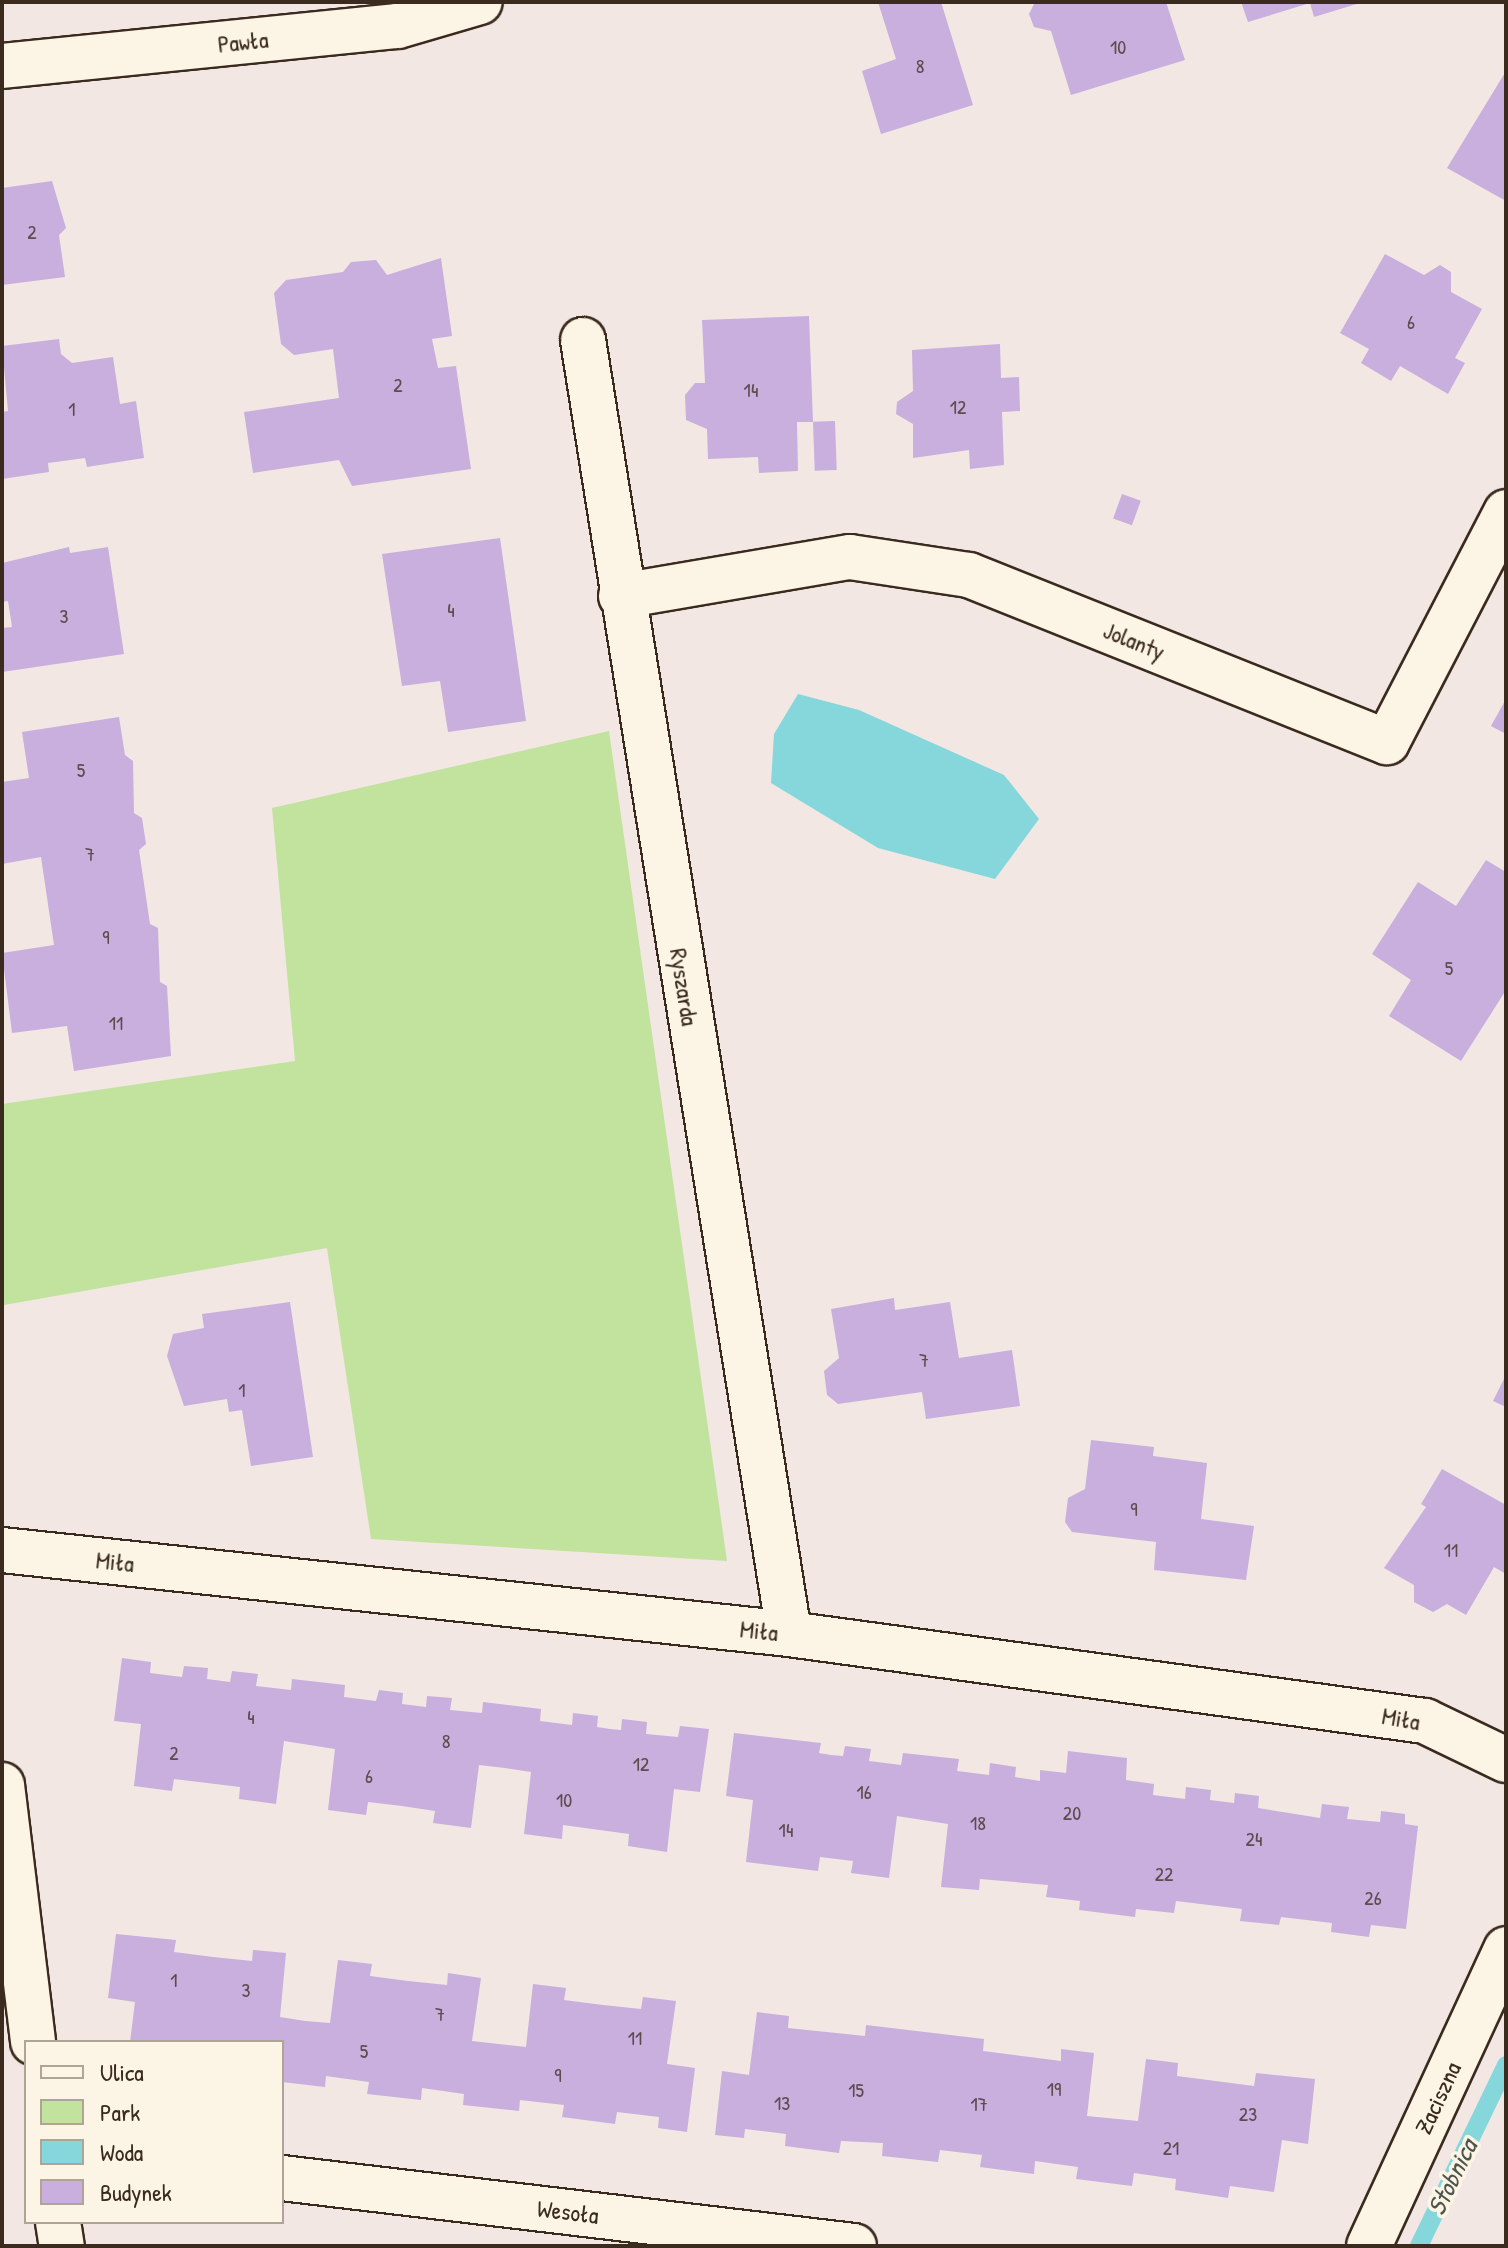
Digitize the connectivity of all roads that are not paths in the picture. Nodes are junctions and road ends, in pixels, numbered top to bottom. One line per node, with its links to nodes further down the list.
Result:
1 (480, 2): 2 (street, Pawła)
2 (2, 66)
3 (583, 340): 5 (street, Ryszarda)
4 (1506, 512): 5 (street, Jolanty)
5 (621, 596): 7 (street, Ryszarda)
6 (2, 1550): 7 (street, Miła)
7 (789, 1634): 8 (street, Miła)
8 (1506, 1760)
9 (2, 1785): 11 (street)
10 (1506, 1949): 16 (street, Zaciszna)
11 (33, 2040)
12 (284, 2178): 15 (street, Wesoła)
13 (58, 2224): 14 (street)
14 (62, 2246)
15 (854, 2246)
16 (1369, 2246)

